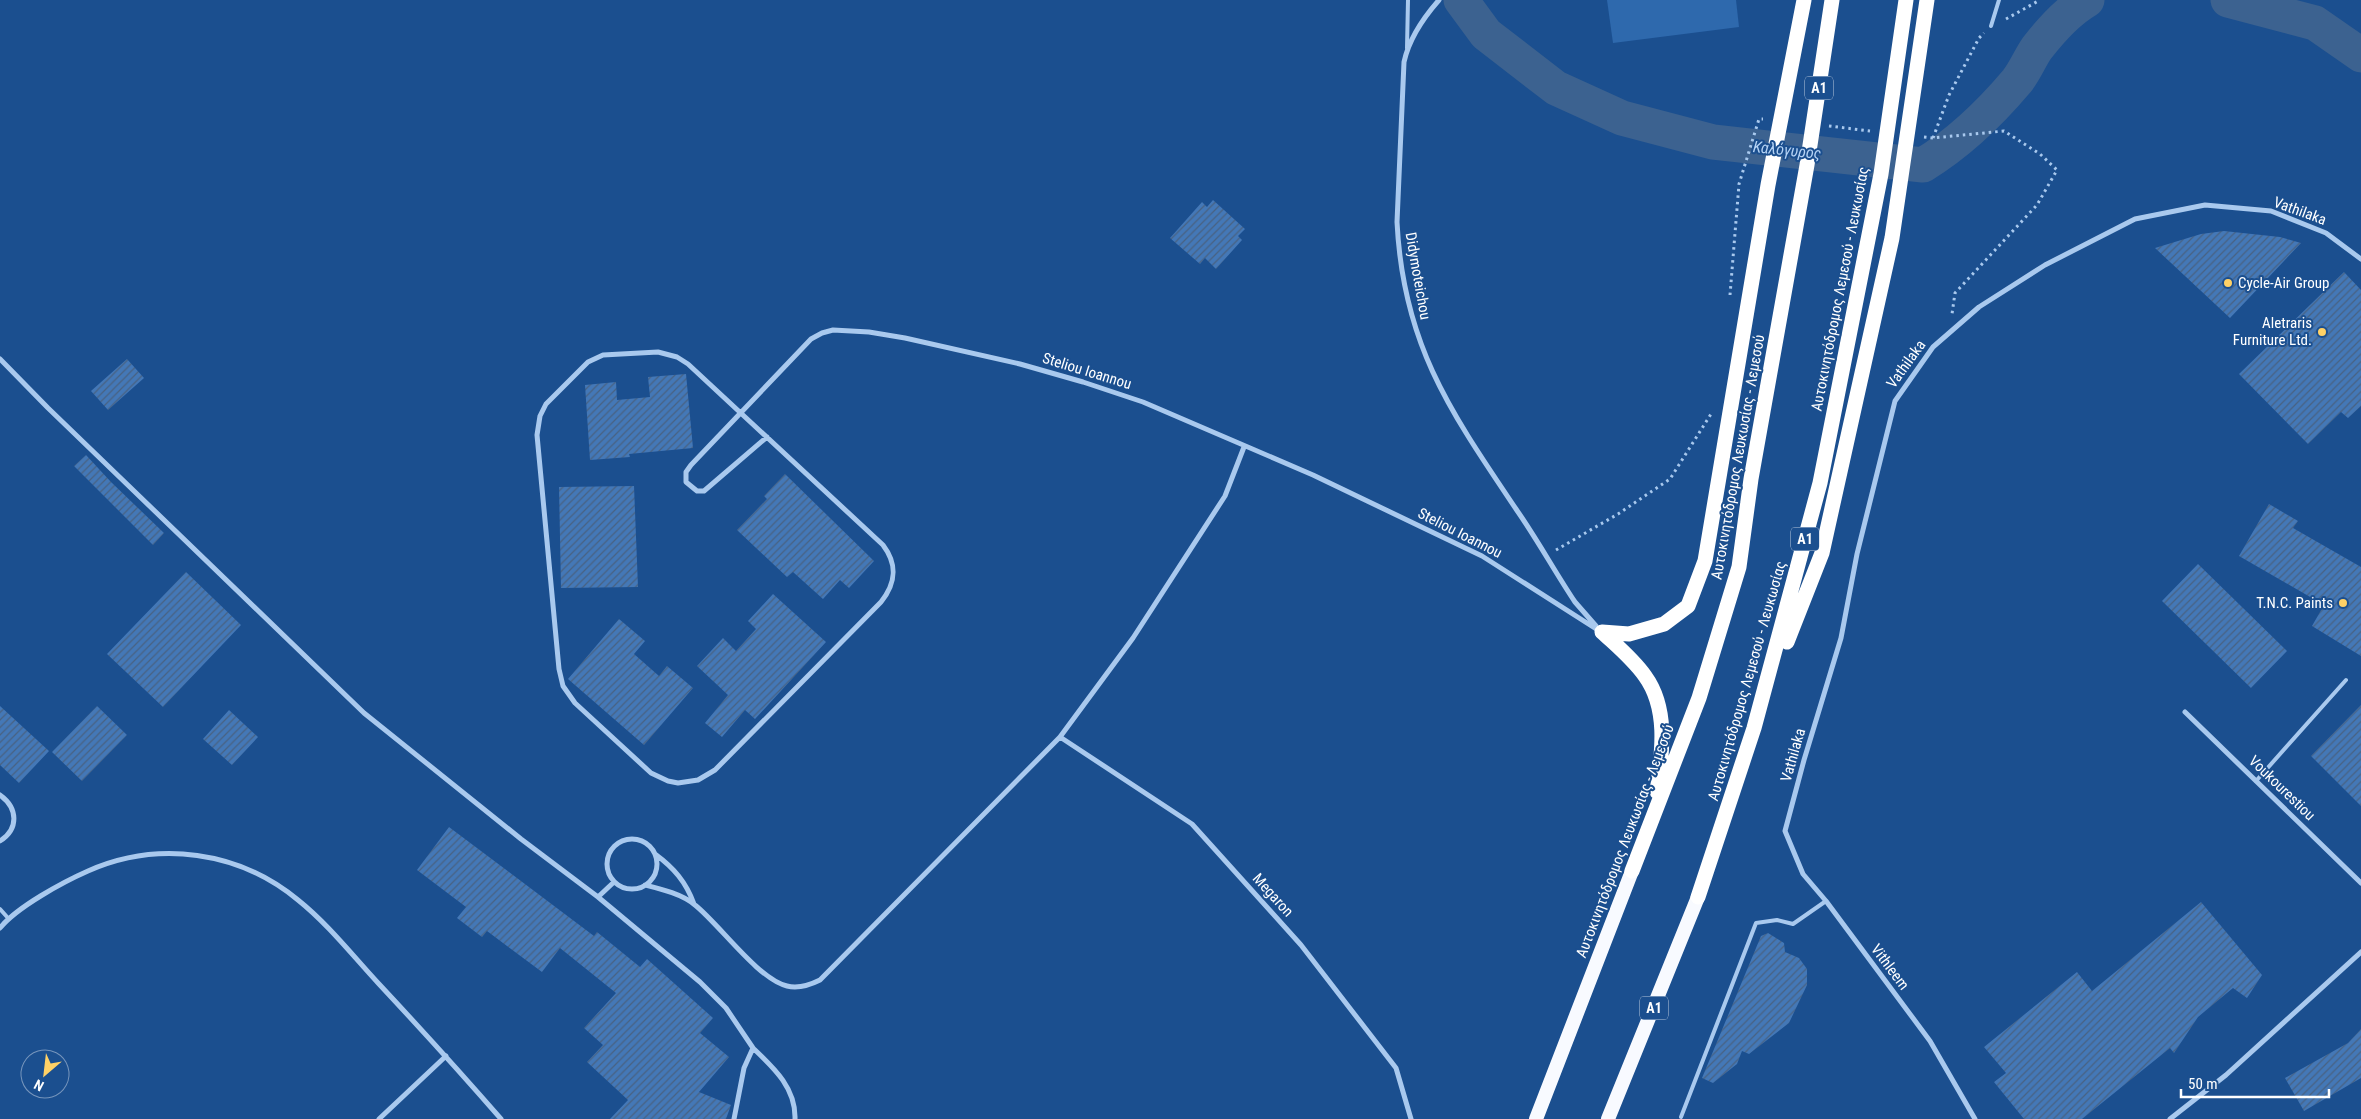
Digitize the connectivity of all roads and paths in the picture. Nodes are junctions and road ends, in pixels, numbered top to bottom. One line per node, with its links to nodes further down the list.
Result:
1 (1408, 0): 10 (lane)
2 (1439, 0): 10 (street, Didymoteichou)
3 (1804, 0): 25 (highway)
4 (1906, 0): 28 (highway, Αυτοκινητόδρομος Λεμεσού - Λευκωσίας / A1)
5 (1927, 0): 28 (highway)
6 (1999, 0): 9 (lane)
7 (2040, 0): 9 (path)
8 (1831, 3): 32 (highway, Αυτοκινητόδρομος Λευκωσίας - Λεμεσού / A1)
9 (1990, 26): 15 (path)
10 (1407, 49): 24 (street, Didymoteichou)
11 (1769, 120): 17 (path)
12 (1827, 126): 13 (path)
13 (1875, 132)
14 (1914, 136): 15 (path)
15 (1933, 138): 18 (path)
16 (2361, 259): 18 (street, Vathilaka)
17 (1730, 299)
18 (1948, 334): 33 (street, Vathilaka)
19 (0, 359): 41 (street)
20 (1715, 408): 24 (path)
21 (740, 412): 22 (street); 22 (street, Steliou Ioannou); 22 (street); 23 (street, Steliou Ioannou)
22 (767, 437)
23 (1244, 447): 25 (street, Steliou Ioannou); 29 (street)
24 (1545, 556): 25 (street, Didymoteichou)
25 (1602, 632): 32 (highway)
26 (2346, 680): 30 (lane)
27 (2185, 712): 30 (street, Voukourestiou)
28 (1754, 728): 40 (highway, Αυτοκινητόδρομος Λεμεσού - Λευκωσίας / A1)
29 (1060, 737): 43 (street); 55 (street, Megaron)
30 (2256, 780): 38 (street, Voukourestiou)
31 (0, 795): 34 (street)
32 (1653, 818): 36 (highway, Αυτοκινητόδρομος Λευκωσίας - Λεμεσού / A1)
33 (1785, 831): 42 (street, Vithleem)
34 (0, 841)
35 (654, 854): 37 (street); 39 (street); 43 (street)
36 (1632, 871): 56 (highway, Αυτοκινητόδρομος Λευκωσίας - Λεμεσού / A1)
37 (614, 882): 39 (street); 41 (street)
38 (2361, 883)
39 (645, 885): 43 (street)
40 (1698, 896): 57 (highway, Αυτοκινητόδρομος Λεμεσού - Λευκωσίας / A1)
41 (598, 897): 48 (street)
42 (1826, 901): 50 (lane); 58 (street, Vithleem)
43 (694, 904)
44 (0, 909): 45 (lane)
45 (8, 918): 46 (street); 49 (street)
46 (0, 928)
47 (2361, 952): 59 (street)
48 (753, 1048): 53 (street); 54 (street)
49 (446, 1056): 51 (street); 52 (street)
50 (1681, 1117)
51 (379, 1119)
52 (501, 1119)
53 (734, 1119)
54 (795, 1119)
55 (1411, 1119)
56 (1536, 1119)
57 (1608, 1119)
58 (1975, 1119)
59 (2170, 1119)

